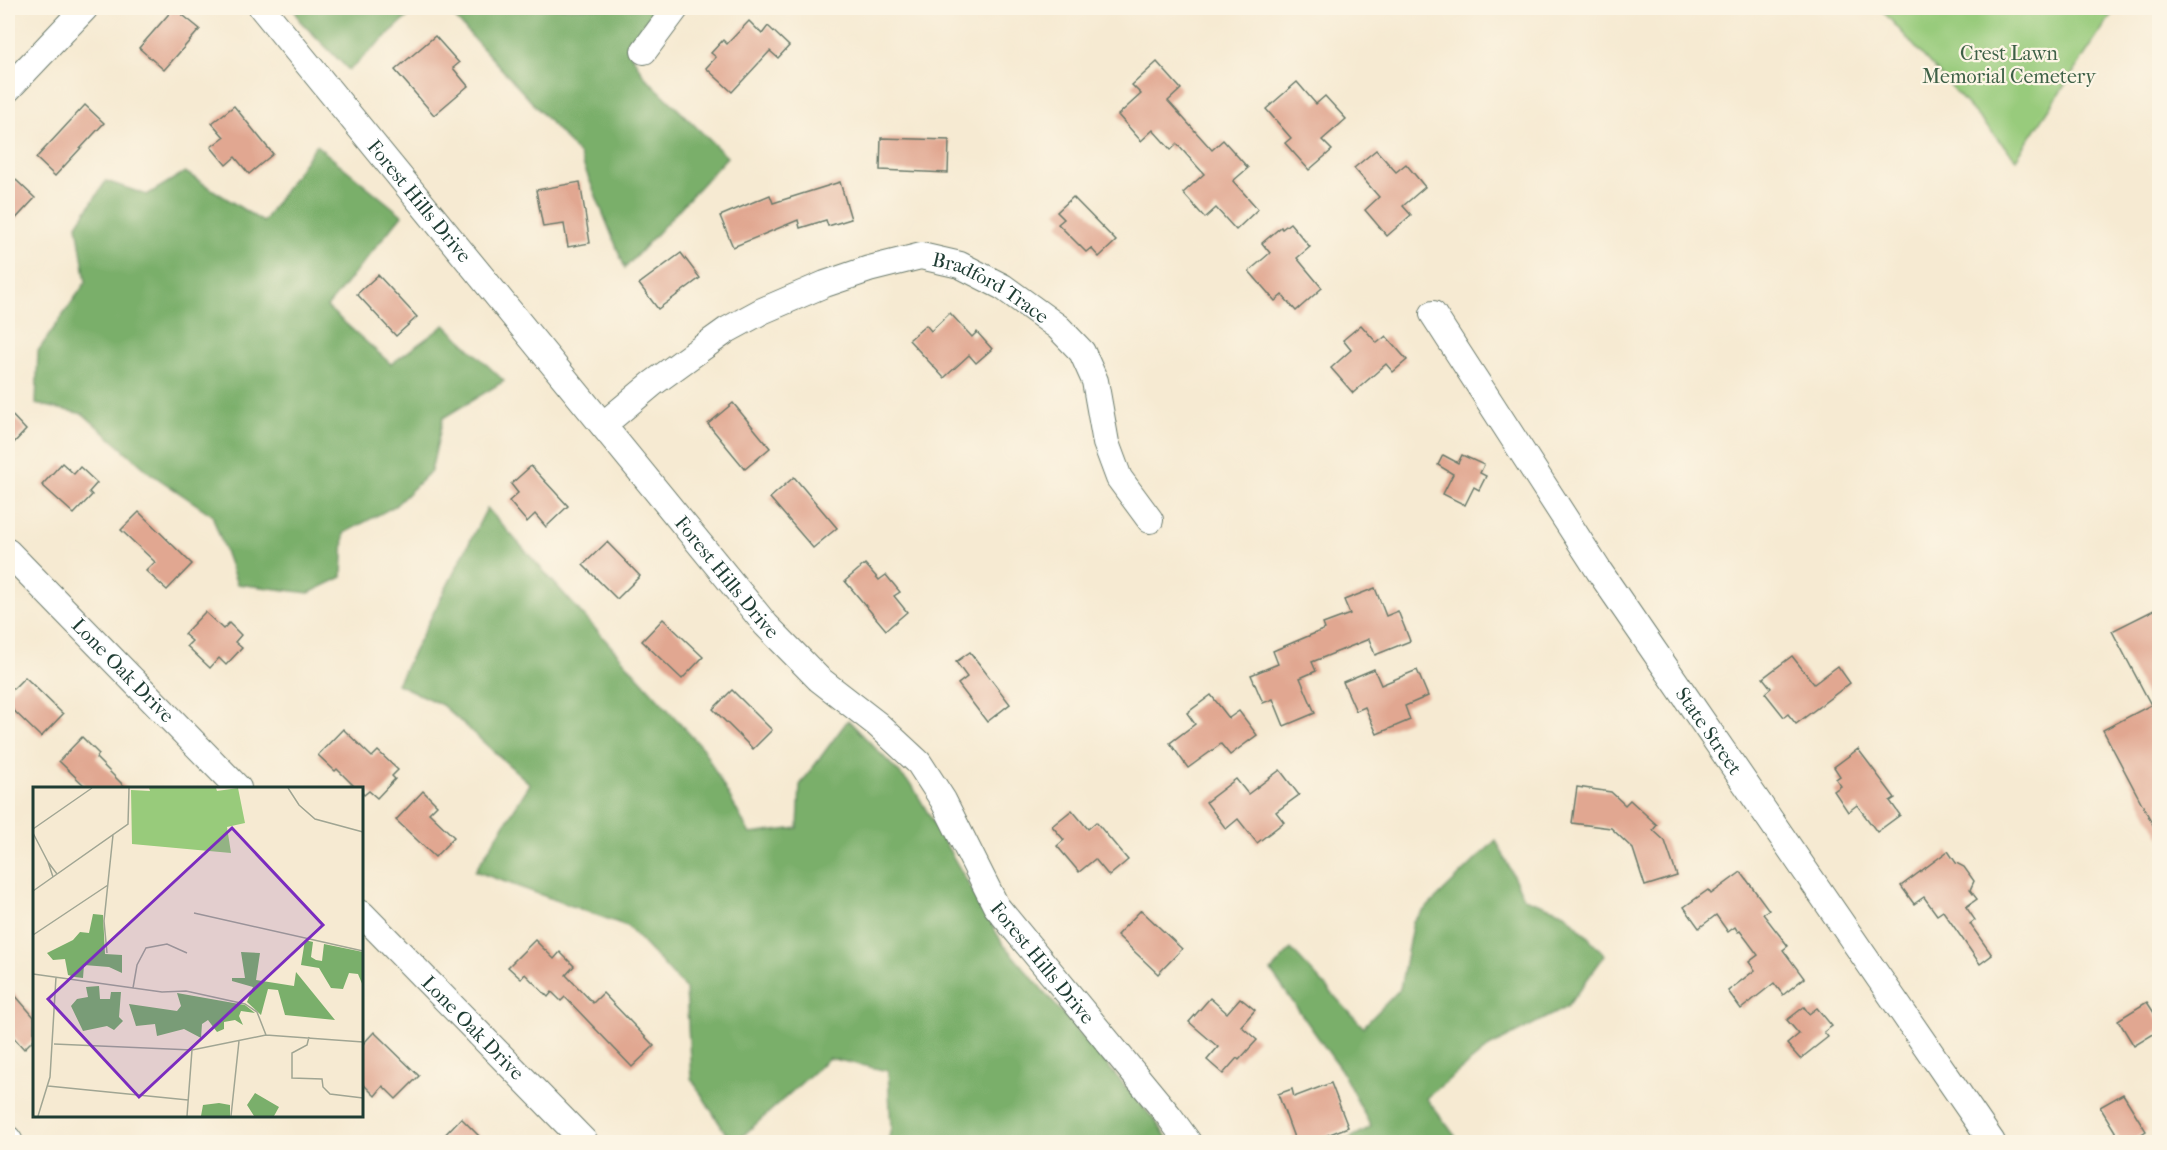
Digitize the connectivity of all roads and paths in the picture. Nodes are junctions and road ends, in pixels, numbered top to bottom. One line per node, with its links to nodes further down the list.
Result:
1 (85, 8): 5 (street)
2 (262, 8): 7 (street, Forest Hills Drive)
3 (676, 8): 4 (street)
4 (644, 51)
5 (8, 89)
6 (1433, 314): 14 (street, State Street)
7 (603, 425): 8 (street, Bradford Trace); 13 (street, Forest Hills Drive)
8 (1150, 520)
9 (8, 552): 10 (street, Lone Oak Drive)
10 (236, 787)
11 (363, 915): 12 (street, Lone Oak Drive)
12 (585, 1143)
13 (1188, 1143)
14 (1992, 1143)

